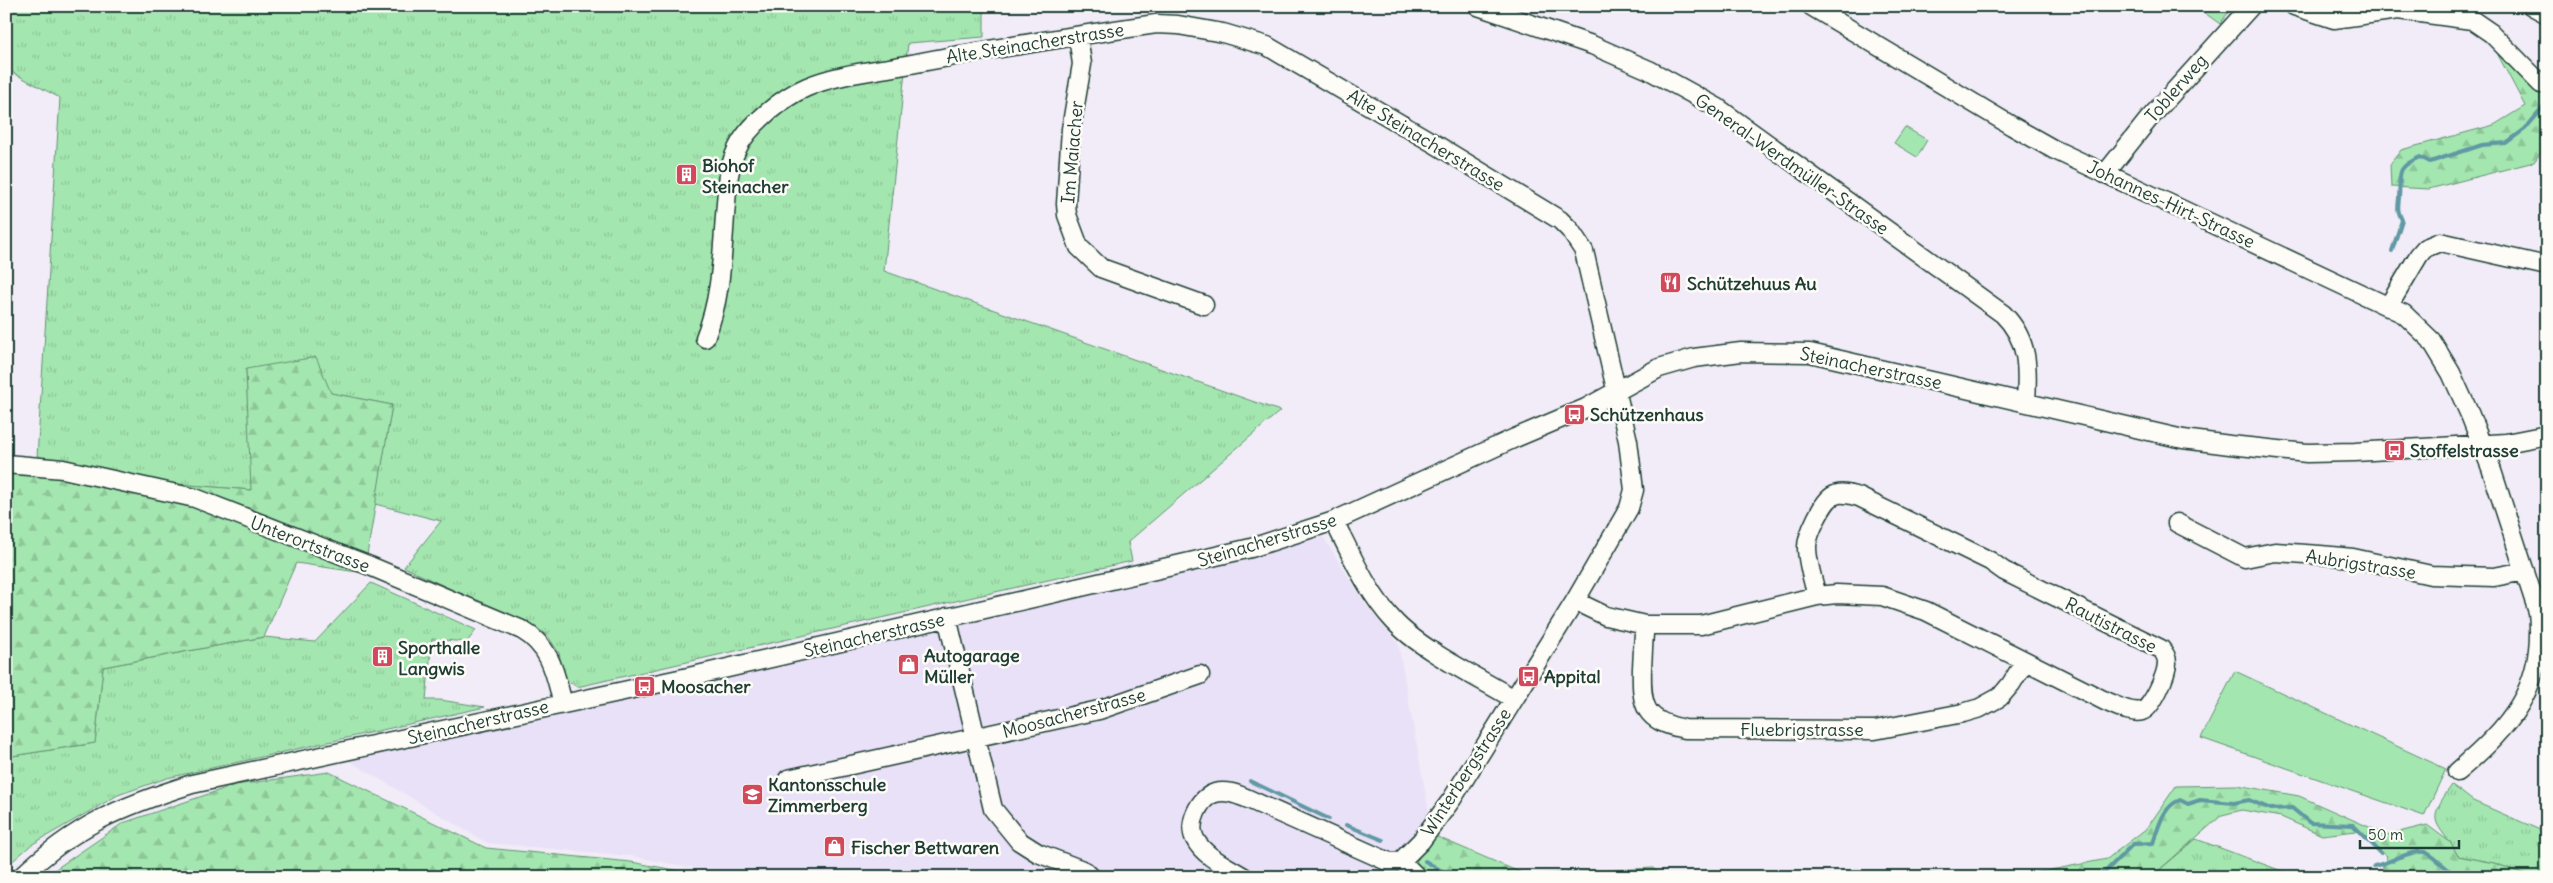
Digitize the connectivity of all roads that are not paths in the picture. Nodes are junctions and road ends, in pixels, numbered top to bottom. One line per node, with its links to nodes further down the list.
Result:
1 (1478, 6): 15 (street, General-Werdmüller-Strasse)
2 (1810, 6): 9 (street, Johannes-Hirt-Strasse)
3 (2251, 6): 9 (street, Toblerweg)
4 (2294, 6): 8 (street)
5 (2532, 6): 6 (street)
6 (2547, 14)
7 (1078, 36): 11 (street, Im Maiacher); 13 (street, Alte Steinacherstrasse); 14 (street, Alte Steinacherstrasse)
8 (2547, 82)
9 (2105, 174): 12 (street, Johannes-Hirt-Strasse)
10 (2547, 266): 12 (street)
11 (1204, 305)
12 (2388, 307): 17 (street, Johannes-Hirt-Strasse)
13 (705, 338)
14 (1615, 392): 15 (street, Steinacherstrasse); 19 (street, Steinacherstrasse); 23 (street, Winterbergstrasse)
15 (2026, 402): 17 (street, Steinacherstrasse)
16 (2547, 435): 17 (street, Steinacherstrasse)
17 (2481, 444): 21 (street)
18 (6, 464): 30 (street, Unterortstrasse)
19 (1334, 521): 24 (street, Steinacherstrasse); 29 (street)
20 (2177, 524): 21 (street, Aubrigstrasse)
21 (2524, 571): 26 (street)
22 (1816, 596): 25 (street); 27 (street, Rautistrasse); 27 (street, Rautistrasse)
23 (1575, 601): 25 (street); 29 (street, Winterbergstrasse)
24 (948, 618): 30 (street, Steinacherstrasse); 31 (street)
25 (1645, 625): 27 (street, Fluebrigstrasse)
26 (2543, 632): 32 (street)
27 (2025, 661)
28 (1200, 675): 31 (street, Moosacherstrasse)
29 (1514, 699): 34 (street, Winterbergstrasse)
30 (563, 704): 35 (street, Steinacherstrasse)
31 (976, 738): 33 (street, Moosacherstrasse); 36 (street)
32 (2457, 772)
33 (788, 779)
34 (1401, 860): 37 (street); 38 (street)
35 (21, 877)
36 (1091, 877)
37 (1244, 877)
38 (1417, 877)

